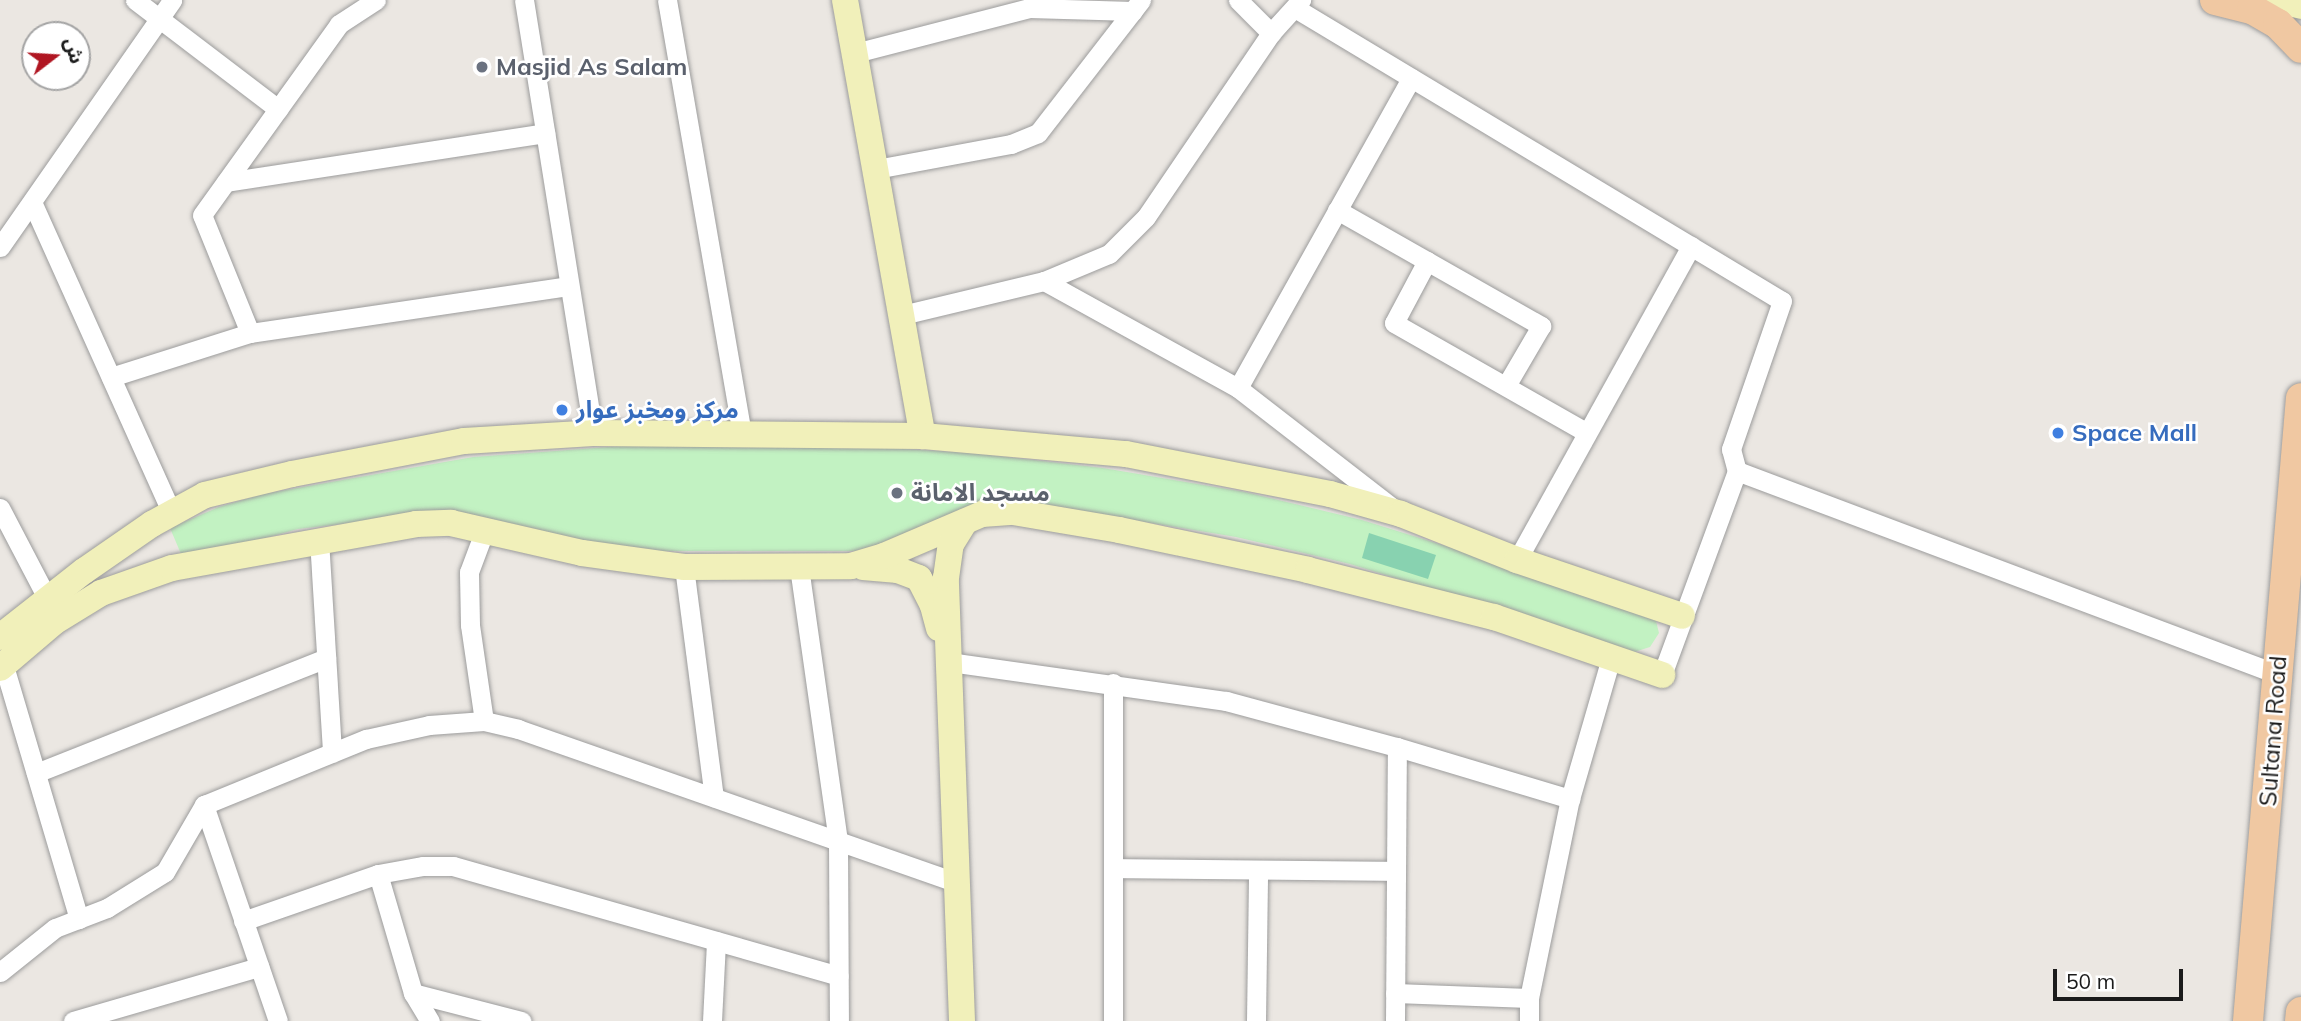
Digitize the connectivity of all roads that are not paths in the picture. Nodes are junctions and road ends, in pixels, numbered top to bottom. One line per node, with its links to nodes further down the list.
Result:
1 (135, 0): 14 (street)
2 (173, 0): 14 (street)
3 (376, 0): 19 (street)
4 (524, 0): 20 (street)
5 (667, 0): 38 (street)
6 (845, 0): 17 (main road)
7 (1238, 0): 15 (street)
8 (2215, 0): 16 (main road)
9 (2276, 0): 13 (main road)
10 (1028, 4): 12 (street); 17 (street)
11 (1298, 4): 15 (street); 18 (street)
12 (1137, 6): 21 (street)
13 (2301, 6)
14 (160, 19): 19 (street); 23 (street)
15 (1271, 33): 28 (street)
16 (2301, 48)
17 (855, 53): 21 (main road)
18 (1411, 78): 24 (street); 25 (street)
19 (278, 109): 22 (street)
20 (545, 133): 22 (street); 29 (street)
21 (876, 169): 30 (main road)
22 (226, 182): 31 (street)
23 (32, 202): 26 (street); 32 (street)
24 (1338, 210): 27 (street); 34 (street)
25 (1690, 246): 36 (street); 40 (street)
26 (0, 247)
27 (1427, 261): 33 (street); 33 (street)
28 (1044, 281): 30 (street); 34 (street)
29 (569, 286): 31 (street); 37 (street)
30 (902, 315): 39 (main road)
31 (250, 333): 32 (street)
32 (111, 377): 42 (street)
33 (1506, 386): 36 (street)
34 (1238, 388): 43 (street)
35 (2301, 398): 58 (main road, Sultana Road)
36 (1586, 432): 47 (street)
37 (593, 433): 38 (main road); 42 (main road)
38 (742, 434): 39 (main road)
39 (923, 436): 43 (main road)
40 (1737, 471): 52 (street); 58 (street)
41 (0, 508): 51 (street)
42 (172, 513): 51 (main road)
43 (1401, 514): 47 (main road)
44 (965, 522): 49 (main road); 54 (main road); 56 (main road)
45 (484, 531): 46 (main road); 50 (main road); 61 (street)
46 (319, 539): 55 (street); 57 (main road)
47 (1517, 560): 52 (main road)
48 (799, 566): 49 (main road); 50 (main road); 68 (street)
49 (851, 566): 56 (main road)
50 (684, 567): 65 (street)
51 (47, 598): 53 (main road)
52 (1682, 616): 59 (street)
53 (0, 636)
54 (1611, 657): 59 (main road); 66 (street)
55 (326, 658): 63 (street); 64 (street)
56 (949, 662): 60 (street); 73 (main road)
57 (2, 667): 64 (street)
58 (2277, 674): 96 (main road, Sultana Road)
59 (1662, 676)
60 (1113, 683): 62 (street); 69 (street)
61 (484, 721): 63 (street); 65 (street)
62 (1397, 747): 66 (street); 71 (street)
63 (332, 753): 67 (street)
64 (36, 774): 74 (street)
65 (714, 797): 68 (street)
66 (1570, 799): 82 (street)
67 (204, 805): 74 (street); 75 (street)
68 (838, 841): 73 (street); 79 (street)
69 (1113, 868): 70 (street); 92 (street)
70 (1258, 870): 71 (street); 93 (street)
71 (1396, 871): 81 (street)
72 (378, 874): 75 (street); 76 (street); 80 (street)
73 (957, 883): 91 (main road)
74 (79, 919): 78 (street)
75 (243, 921): 77 (street)
76 (716, 941): 79 (street); 89 (street)
77 (259, 967): 84 (street); 86 (street)
78 (0, 972)
79 (839, 976): 90 (street)
80 (413, 993): 87 (street); 88 (street)
81 (1395, 993): 82 (street); 94 (street)
82 (1530, 998): 95 (street)
83 (2301, 1012): 97 (main road)
84 (123, 1013): 85 (street)
85 (73, 1021)
86 (278, 1021)
87 (430, 1021)
88 (521, 1021)
89 (712, 1021)
90 (839, 1021)
91 (962, 1021)
92 (1113, 1021)
93 (1256, 1021)
94 (1395, 1021)
95 (1529, 1021)
96 (2248, 1021)
97 (2300, 1021)

